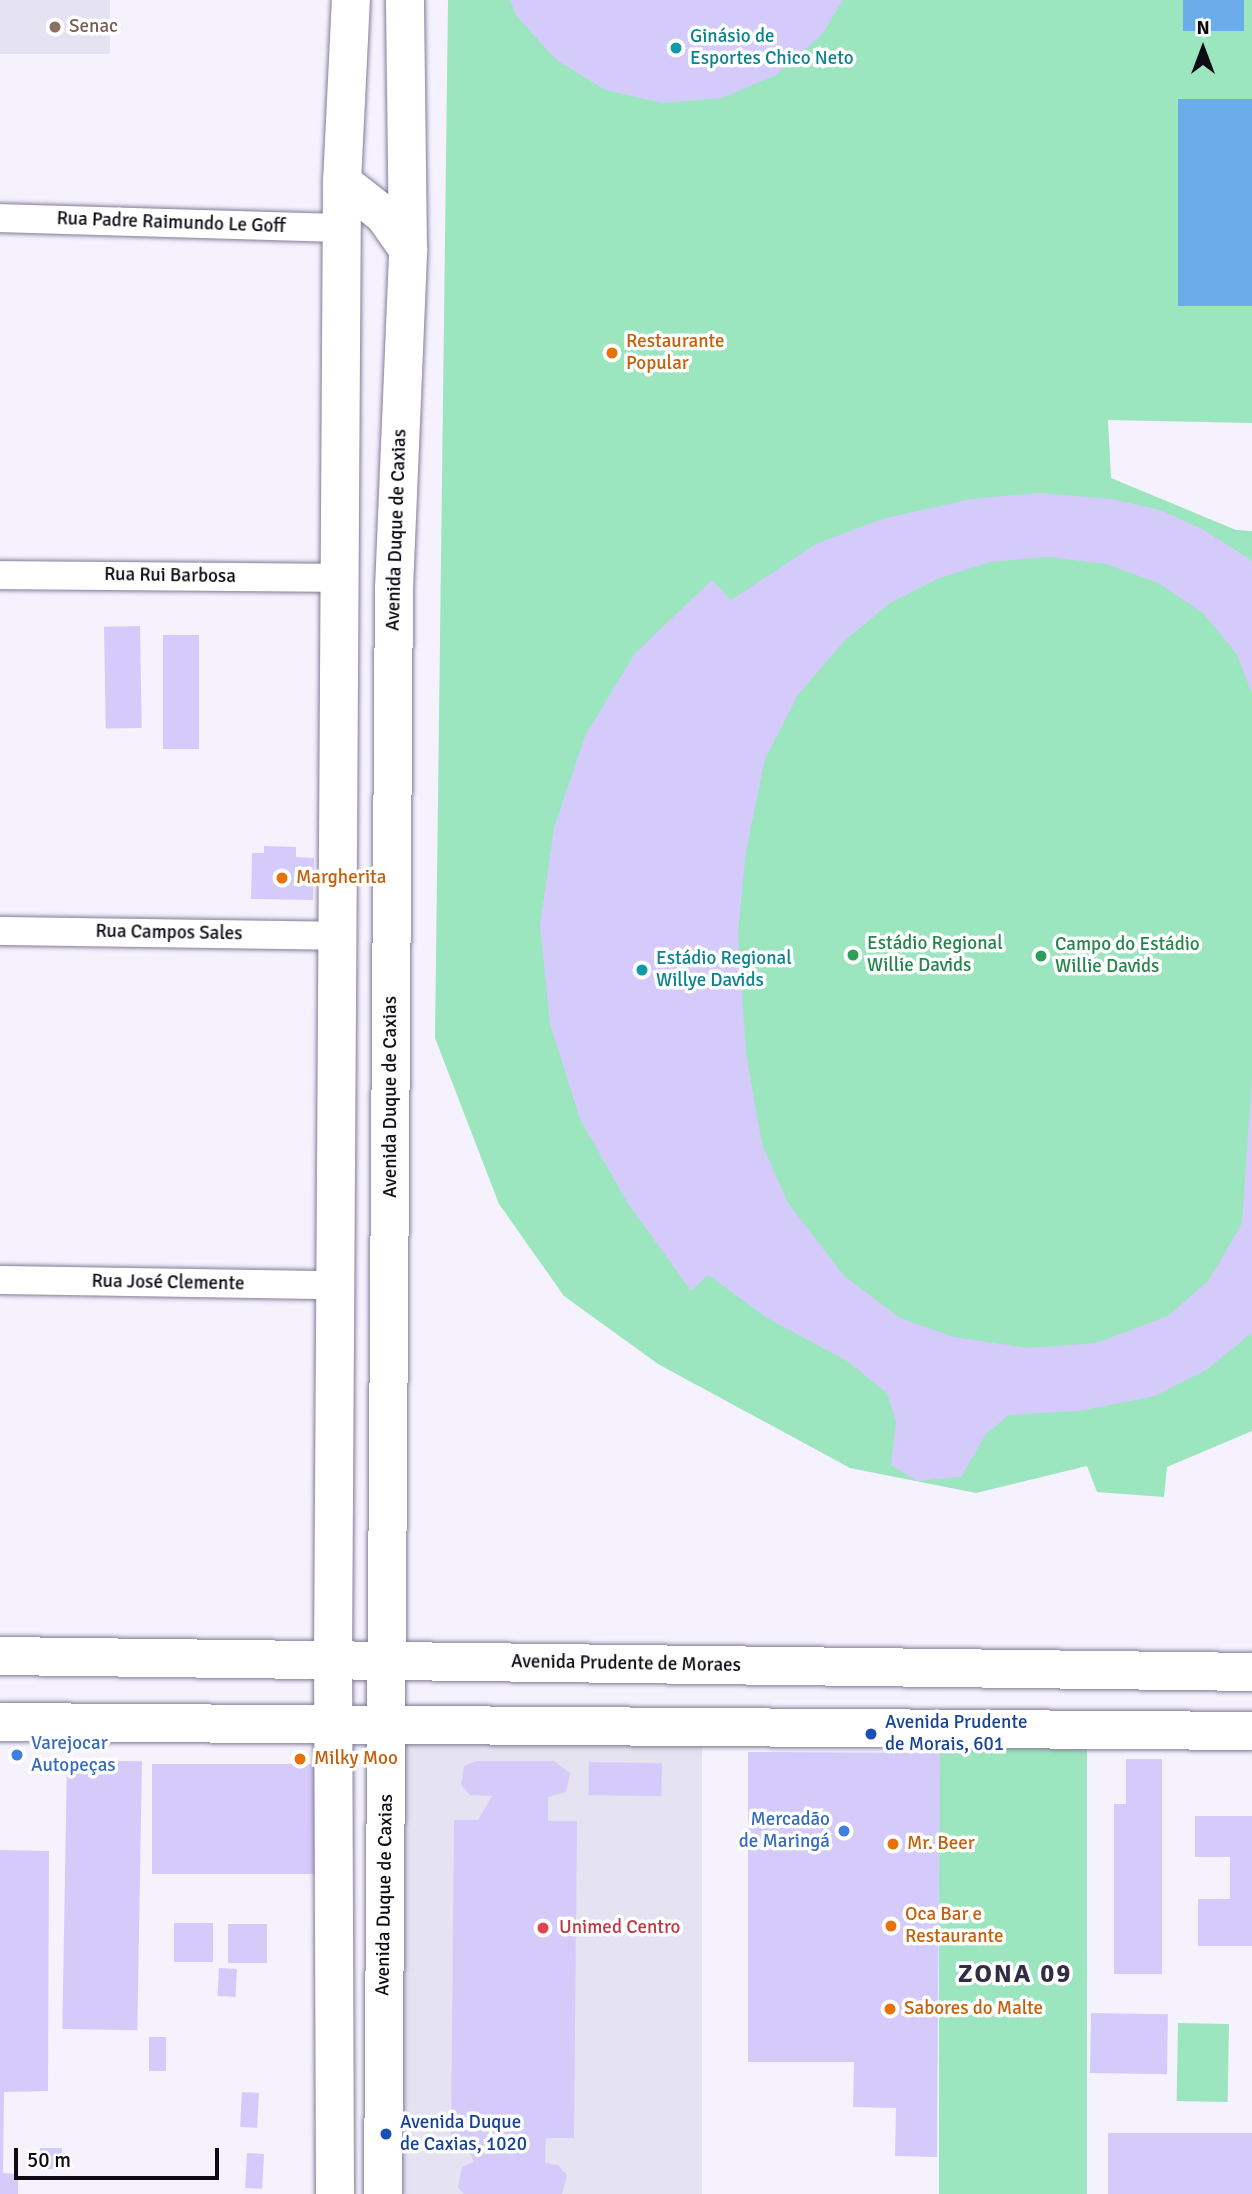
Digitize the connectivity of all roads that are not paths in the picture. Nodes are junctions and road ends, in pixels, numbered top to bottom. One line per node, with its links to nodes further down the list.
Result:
1 (351, 0): 4 (main road)
2 (385, 0): 4 (main road)
3 (405, 0): 8 (main road, Avenida Duque de Caxias)
4 (350, 38): 5 (main road)
5 (342, 182): 7 (main road); 8 (main road)
6 (0, 218): 7 (street, Rua Padre Raimundo Le Goff)
7 (342, 228): 10 (main road)
8 (408, 249): 17 (main road, Avenida Duque de Caxias)
9 (0, 575): 10 (street, Rua Rui Barbosa)
10 (340, 578): 12 (main road)
11 (0, 931): 12 (street, Rua Campos Sales)
12 (338, 936): 14 (main road)
13 (0, 1280): 14 (street, Rua José Clemente)
14 (336, 1285): 16 (main road)
15 (0, 1656): 16 (main road, Avenida Prudente de Moraes)
16 (333, 1660): 17 (main road, Avenida Prudente de Moraes); 20 (main road)
17 (388, 1662): 18 (main road, Avenida Prudente de Moraes); 21 (main road, Avenida Duque de Caxias)
18 (1252, 1672)
19 (0, 1722): 20 (main road)
20 (334, 1725): 21 (main road); 23 (main road)
21 (387, 1725): 22 (main road); 24 (main road, Avenida Duque de Caxias)
22 (1252, 1731)
23 (335, 2194)
24 (383, 2194)

